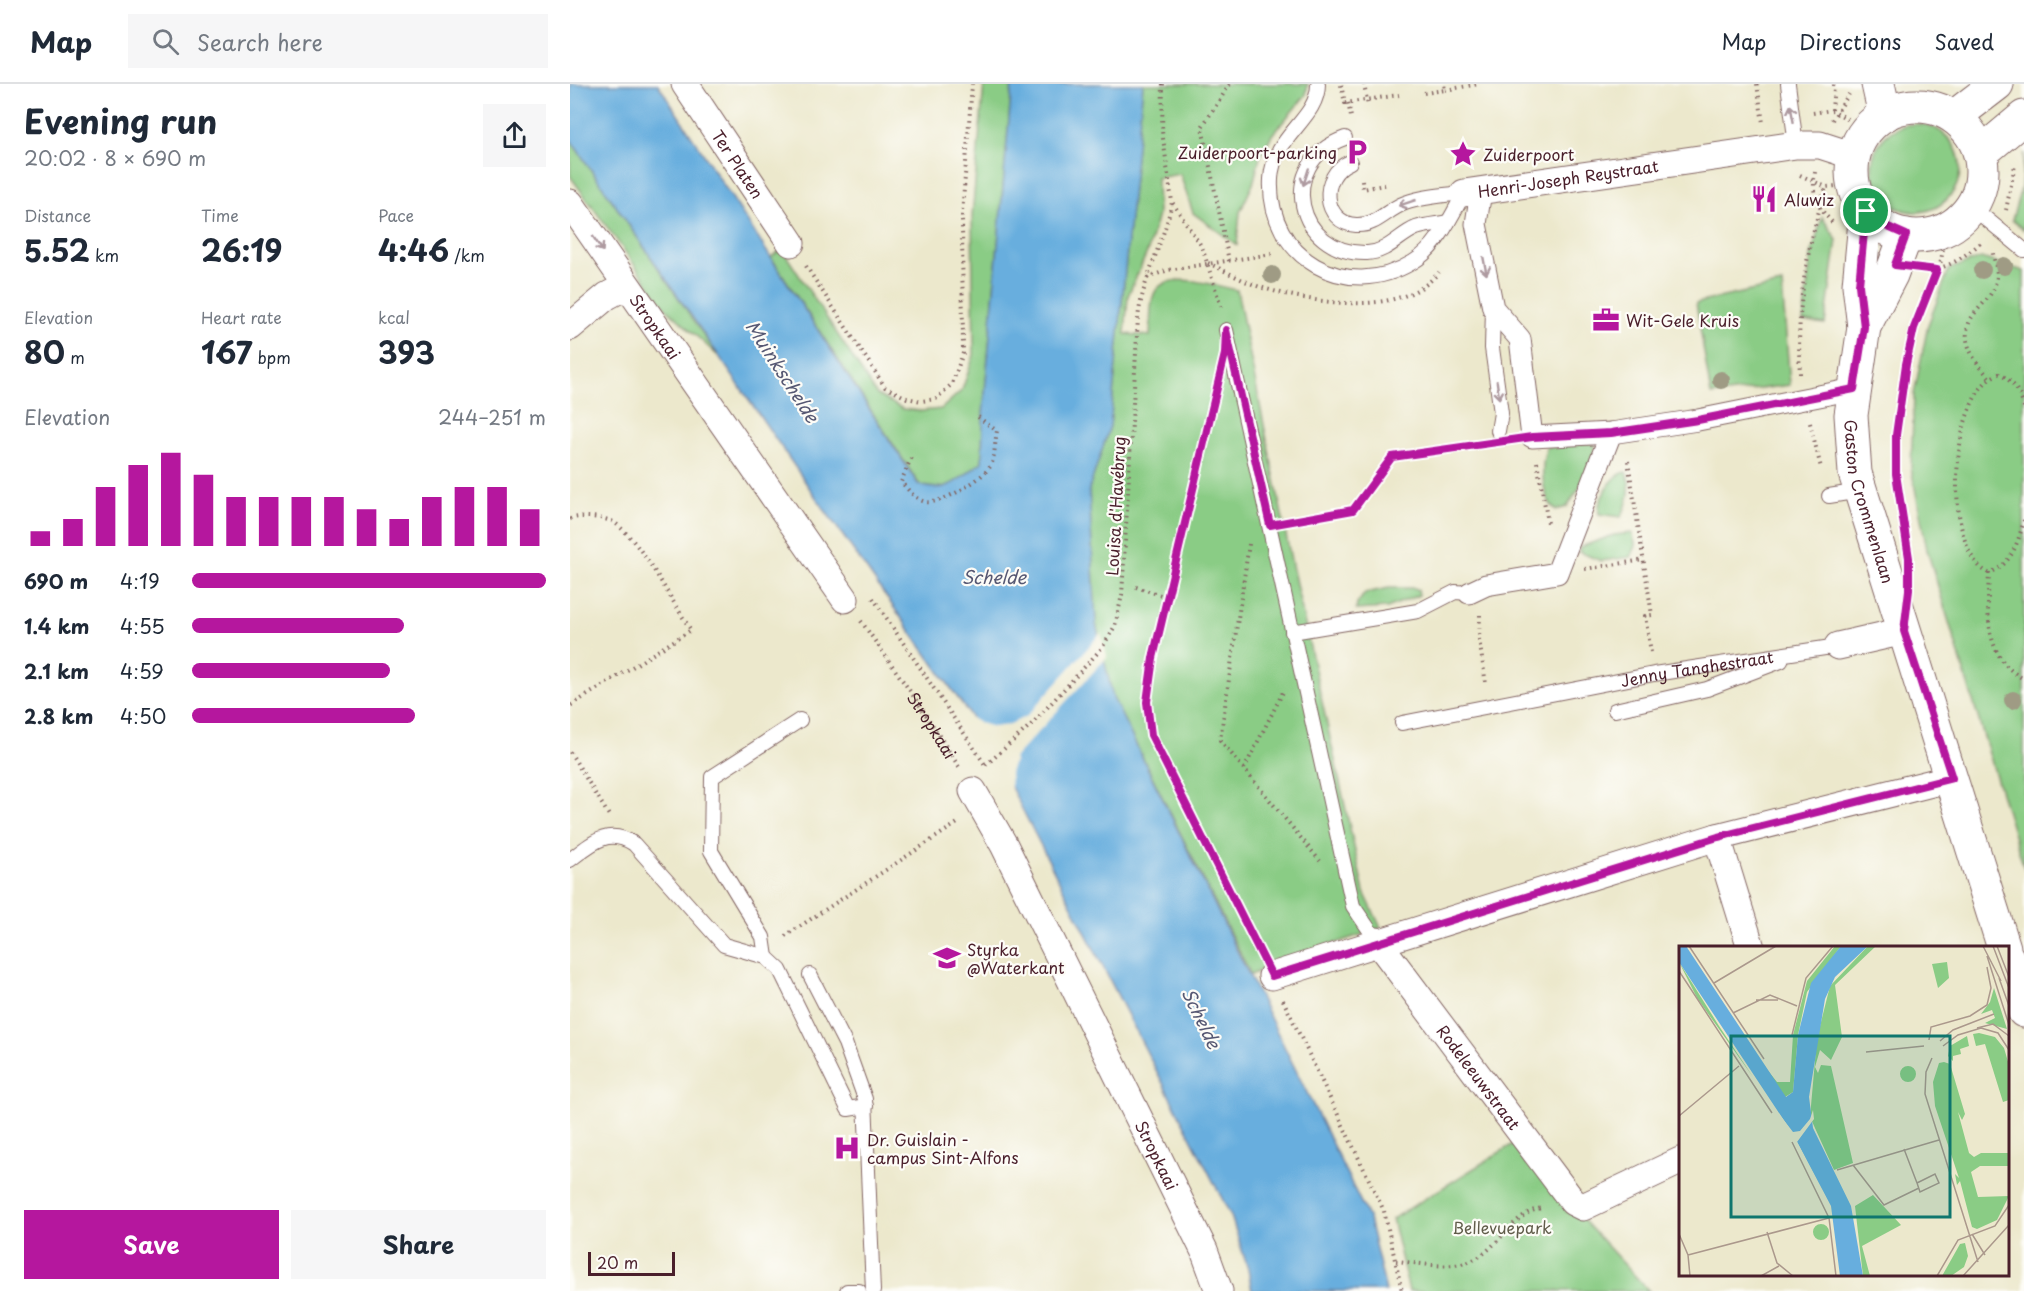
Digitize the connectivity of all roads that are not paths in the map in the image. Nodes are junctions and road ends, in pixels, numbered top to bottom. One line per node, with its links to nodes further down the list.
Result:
1 (685, 84): 16 (street, Ter Platen)
2 (1318, 84): 14 (lane, Henri-Joseph Reystraat)
3 (1788, 84): 8 (lane, one-way to 3)
4 (1997, 84): 5 (street)
5 (1954, 117): 9 (street); 10 (street)
6 (2015, 123): 10 (street)
7 (1345, 138): 14 (lane, one-way to 14)
8 (1796, 145): 9 (street, Henri-Joseph Reystraat); 12 (street, Henri-Joseph Reystraat)
9 (1861, 152): 17 (street); 22 (street, Gaston Crommenlaan)
10 (1980, 154): 15 (street)
11 (1350, 162): 12 (lane, one-way to 11)
12 (1472, 192): 14 (lane, Henri-Joseph Reystraat); 20 (street, one-way to 20)
13 (570, 203): 19 (street, Stropkaai, one-way to 19)
14 (1448, 222)
15 (1966, 223): 17 (street); 18 (lane)
16 (791, 243)
17 (1901, 250): 22 (street, Gaston Crommenlaan)
18 (2024, 250)
19 (626, 286): 21 (street); 28 (street, Stropkaai)
20 (1493, 308): 25 (lane, one-way to 25); 26 (street)
21 (570, 327)
22 (1864, 327): 24 (street, Gaston Crommenlaan)
23 (1226, 330): 30 (lane)
24 (1854, 389): 26 (street); 29 (street, Gaston Crommenlaan)
25 (1498, 431)
26 (1617, 432): 27 (street)
27 (1469, 593): 30 (lane)
28 (845, 599)
29 (1904, 631): 31 (street, Jenny Tanghestraat); 36 (street, Gaston Crommenlaan)
30 (1292, 632): 40 (lane)
31 (1838, 646): 32 (lane, Jenny Tanghestraat)
32 (1808, 651): 33 (lane); 35 (lane, Jenny Tanghestraat)
33 (1615, 710)
34 (800, 720): 43 (lane)
35 (1402, 723)
36 (1952, 778): 38 (street); 42 (street, Gaston Crommenlaan)
37 (978, 799): 53 (street, Stropkaai)
38 (1718, 837): 40 (street); 41 (street)
39 (570, 860): 43 (lane)
40 (1377, 941): 46 (street); 49 (street, Rodeleeuwstraat)
41 (1749, 946)
42 (2003, 946)
43 (766, 953): 48 (lane)
44 (2009, 965): 47 (street)
45 (810, 975): 48 (lane)
46 (1272, 976)
47 (2024, 1011)
48 (866, 1106): 52 (lane)
49 (1679, 1161)
50 (848, 1291): 51 (lane)
51 (859, 1291)
52 (873, 1291)
53 (1219, 1291)

